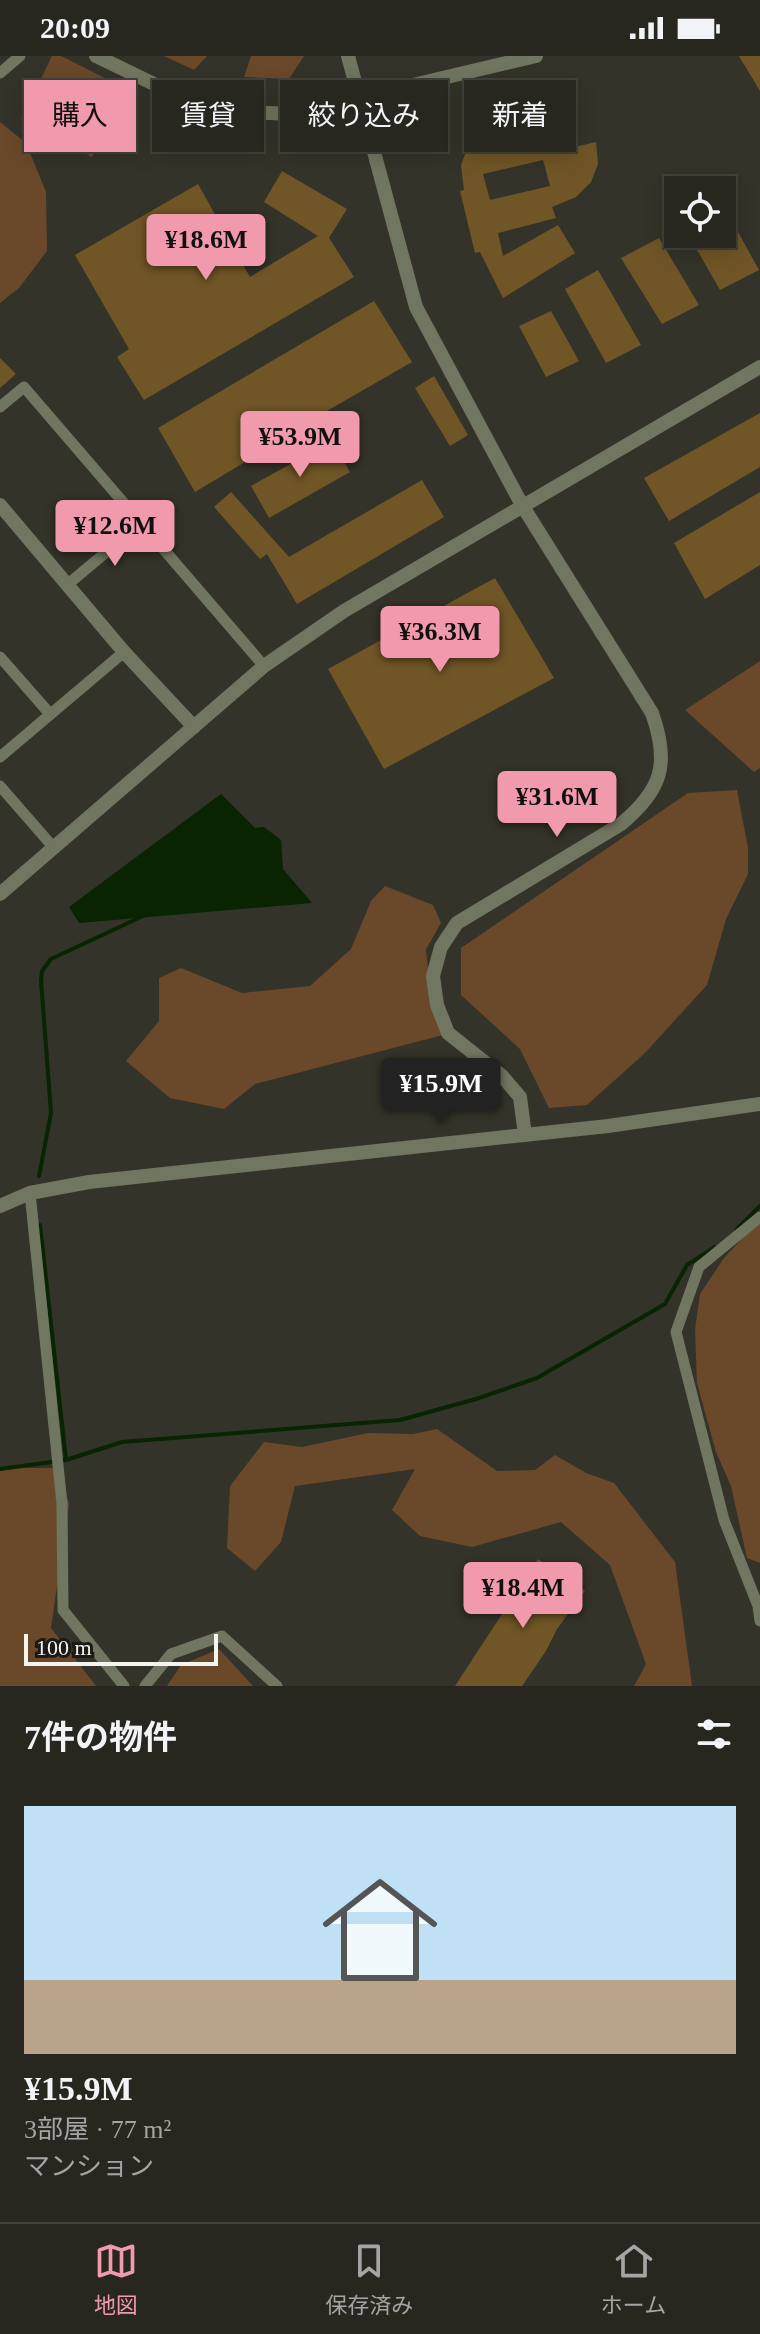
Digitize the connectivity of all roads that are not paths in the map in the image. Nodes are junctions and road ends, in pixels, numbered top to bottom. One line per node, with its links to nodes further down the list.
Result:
1 (20, 56): 5 (street)
2 (96, 56): 8 (street)
3 (348, 56): 6 (street)
4 (536, 56): 7 (street)
5 (0, 73)
6 (354, 80)
7 (439, 80)
8 (280, 114)
9 (373, 152): 13 (street)
10 (760, 367): 13 (street)
11 (0, 407): 14 (street)
12 (0, 505): 15 (street)
13 (522, 505): 18 (street); 26 (street)
14 (141, 523): 15 (street); 18 (street)
15 (67, 585): 16 (street)
16 (124, 652): 19 (street); 20 (street)
17 (0, 657): 19 (street)
18 (264, 666): 20 (street)
19 (50, 714): 21 (street)
20 (194, 727): 23 (street)
21 (0, 757)
22 (0, 786): 23 (street)
23 (54, 848): 24 (street)
24 (0, 894)
25 (760, 1104): 26 (street)
26 (525, 1135): 27 (street)
27 (30, 1193): 28 (street); 31 (street)
28 (0, 1206)
29 (760, 1217): 30 (street)
30 (760, 1621)
31 (124, 1686)
32 (145, 1686): 33 (street)
33 (277, 1686)

